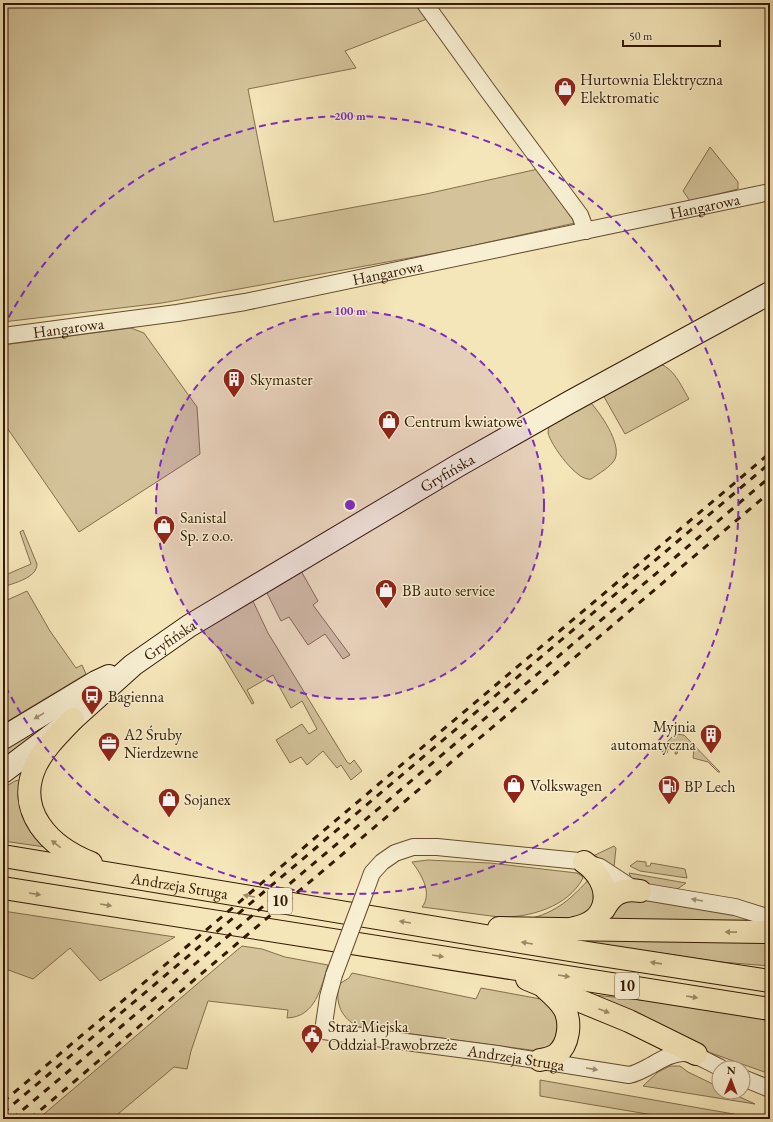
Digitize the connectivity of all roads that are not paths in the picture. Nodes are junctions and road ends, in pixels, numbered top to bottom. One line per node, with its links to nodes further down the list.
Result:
1 (426, 5): 3 (street)
2 (770, 192): 3 (street, Hangarowa)
3 (586, 231): 5 (street, Hangarowa)
4 (770, 293): 6 (street, Gryfińska)
5 (3, 336)
6 (133, 665): 7 (street, Gryfińska); 8 (street, Gryfińska, one-way to 8)
7 (72, 719): 9 (street, Gryfińska); 12 (main road, one-way to 7)
8 (3, 738)
9 (3, 772)
10 (3, 856): 12 (main road, Andrzeja Struga / 10)
11 (584, 862): 14 (street, Andrzeja Struga); 15 (main road); 25 (street, Andrzeja Struga, bridge)
12 (116, 874): 17 (main road, Andrzeja Struga / 10, one-way to 12)
13 (3, 888): 20 (main road, Andrzeja Struga / 10, one-way to 20)
14 (640, 890): 15 (main road); 16 (street, Andrzeja Struga, one-way to 14)
15 (604, 909): 18 (main road)
16 (770, 918)
17 (444, 928): 18 (main road); 21 (main road, Andrzeja Struga / 10, one-way to 17)
18 (567, 929): 19 (main road, one-way to 18)
19 (770, 932)
20 (484, 963): 22 (main road); 23 (main road, Andrzeja Struga / 10, one-way to 23)
21 (770, 981)
22 (542, 985): 24 (main road, one-way to 24); 25 (main road)
23 (770, 1009)
24 (696, 1054): 25 (street, Andrzeja Struga, one-way to 24); 26 (street, Andrzeja Struga)
25 (540, 1060)
26 (711, 1062)
27 (751, 1082): 28 (street)
28 (770, 1090)

